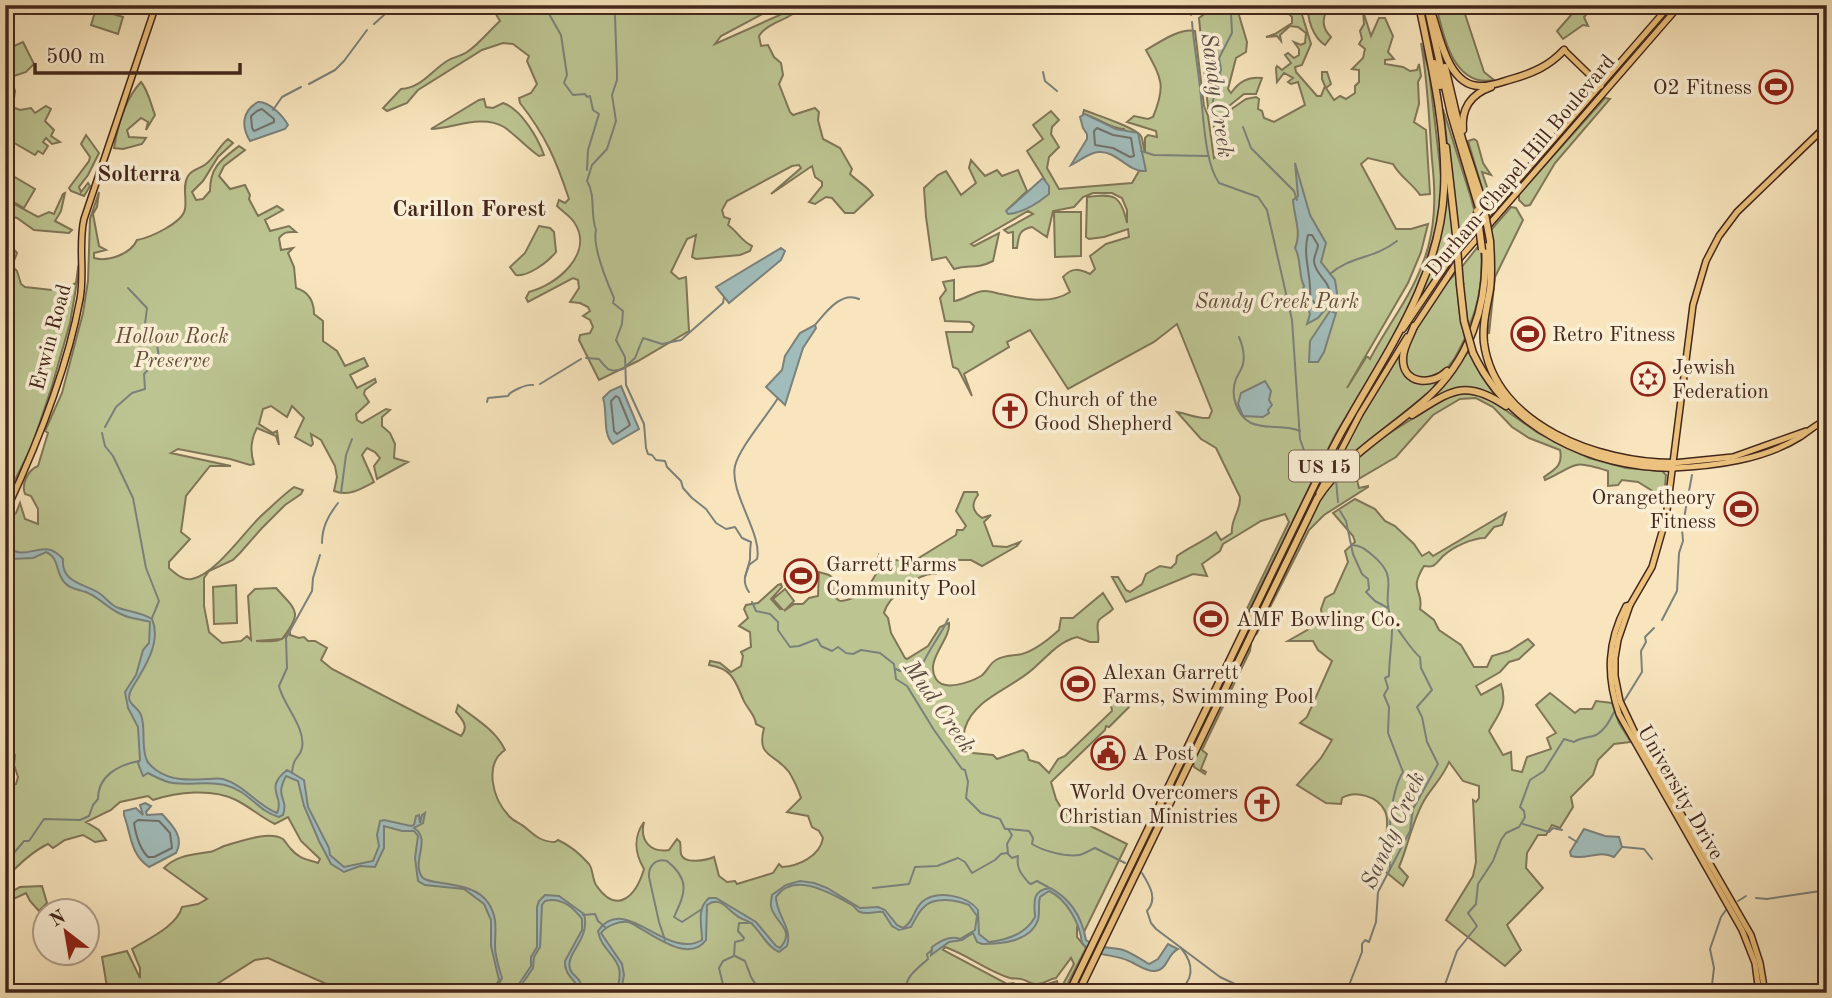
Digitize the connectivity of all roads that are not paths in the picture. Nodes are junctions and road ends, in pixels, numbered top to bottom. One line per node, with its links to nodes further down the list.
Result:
1 (156, 5): 22 (main road, Erwin Road)
2 (1419, 5): 6 (highway, US 15)
3 (1670, 5): 9 (main road, Durham-Chapel Hill Boulevard)
4 (1680, 5): 10 (main road, Durham-Chapel Hill Boulevard)
5 (1428, 6): 7 (highway); 12 (highway); 13 (highway)
6 (1427, 45): 8 (highway, US 15); 13 (highway)
7 (1565, 51): 9 (main road); 12 (highway)
8 (1433, 79): 16 (highway, US 15); 17 (highway, bridge)
9 (1601, 85): 10 (main road); 16 (main road, Durham-Chapel Hill Boulevard)
10 (1605, 91): 15 (main road, Durham-Chapel Hill Boulevard)
11 (1827, 125): 20 (main road, University Drive)
12 (1476, 179): 13 (highway)
13 (1480, 207): 14 (highway, bridge); 14 (highway, bridge)
14 (1486, 246): 15 (highway); 19 (highway, US 15); 20 (highway)
15 (1415, 326): 21 (main road, Durham-Chapel Hill Boulevard)
16 (1387, 355): 23 (highway, Durham-Chapel Hill Boulevard / US 15)
17 (1517, 413): 19 (highway); 20 (highway)
18 (1827, 418): 20 (main road)
19 (1369, 443): 21 (highway, US 15)
20 (1673, 465): 27 (main road, University Drive)
21 (1311, 508): 23 (highway, Durham-Chapel Hill Boulevard / US 15)
22 (5, 513)
23 (1245, 635): 24 (highway, Durham-Chapel Hill Boulevard / US 15); 24 (highway, Durham-Chapel Hill Boulevard / US 15)
24 (1100, 937): 25 (highway, Durham-Chapel Hill Boulevard / US 15); 26 (highway, Durham-Chapel Hill Boulevard / US 15)
25 (1069, 993)
26 (1078, 993)
27 (1762, 993)

